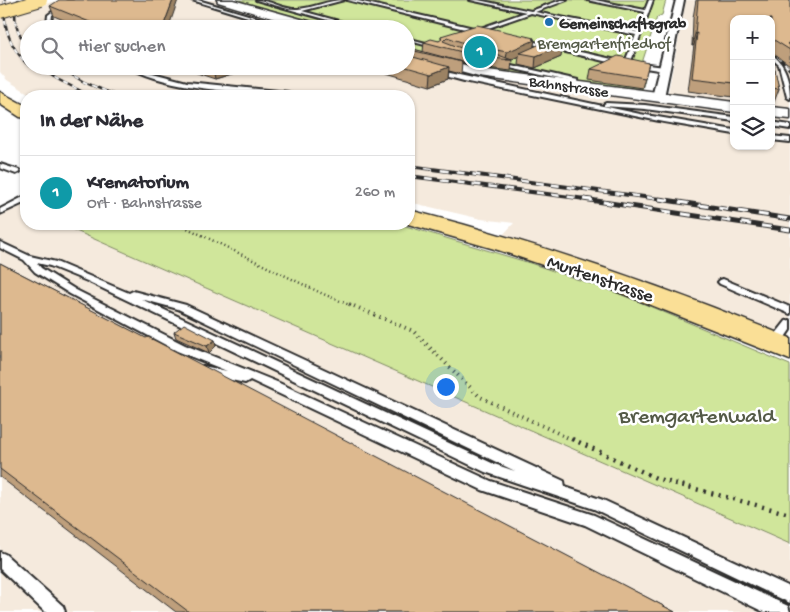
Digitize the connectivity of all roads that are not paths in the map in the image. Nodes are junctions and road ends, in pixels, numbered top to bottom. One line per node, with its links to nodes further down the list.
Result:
1 (24, 0): 15 (main road)
2 (41, 0): 18 (main road, bridge)
3 (194, 0): 14 (lane)
4 (220, 0): 14 (lane); 22 (street)
5 (258, 0): 16 (lane)
6 (342, 0): 16 (lane)
7 (349, 0): 24 (lane)
8 (472, 0): 19 (lane)
9 (565, 0): 19 (lane)
10 (589, 0): 17 (lane)
11 (651, 0): 17 (lane)
12 (680, 0): 40 (street)
13 (69, 2): 20 (lane)
14 (204, 3): 21 (lane)
15 (0, 7)
16 (298, 11): 23 (lane)
17 (647, 11): 27 (lane)
18 (0, 12)
19 (531, 12): 24 (lane); 27 (lane)
20 (49, 20)
21 (262, 20)
22 (290, 20)
23 (332, 20)
24 (478, 30): 25 (lane); 26 (lane)
25 (486, 32)
26 (469, 34)
27 (638, 34): 38 (lane)
28 (512, 38): 30 (lane)
29 (440, 46): 35 (lane)
30 (549, 47): 32 (lane); 38 (lane)
31 (415, 48): 35 (lane)
32 (543, 50)
33 (415, 56): 35 (street, Bahnstrasse)
34 (775, 59): 43 (lane)
35 (428, 61): 42 (street, Bahnstrasse); 48 (lane)
36 (513, 62): 39 (lane)
37 (497, 63): 39 (lane)
38 (626, 64): 40 (lane)
39 (505, 66): 42 (lane)
40 (664, 69): 46 (street)
41 (150, 75): 44 (lane)
42 (576, 86): 46 (street, Bahnstrasse)
43 (789, 89): 47 (lane)
44 (255, 90)
45 (0, 97): 50 (main road)
46 (658, 97): 49 (street, Bahnstrasse)
47 (790, 97)
48 (586, 105): 53 (lane); 56 (lane)
49 (730, 106)
50 (20, 110)
51 (775, 112): 52 (street)
52 (790, 114)
53 (730, 118)
54 (775, 125): 55 (lane)
55 (790, 127)
56 (730, 131)
57 (775, 138): 58 (lane)
58 (790, 140)
59 (0, 166): 60 (lane)
60 (16, 172)
61 (20, 202): 62 (lane)
62 (0, 212)
63 (415, 219): 70 (main road, Murtenstrasse)
64 (0, 245): 65 (lane)
65 (27, 258): 66 (lane); 74 (lane)
66 (38, 270): 69 (lane); 72 (lane)
67 (723, 282): 68 (lane)
68 (790, 311)
69 (109, 324)
70 (785, 339)
71 (190, 367): 72 (lane)
72 (273, 385): 76 (lane)
73 (0, 559): 75 (lane)
74 (790, 595)
75 (57, 612)
76 (782, 612)

